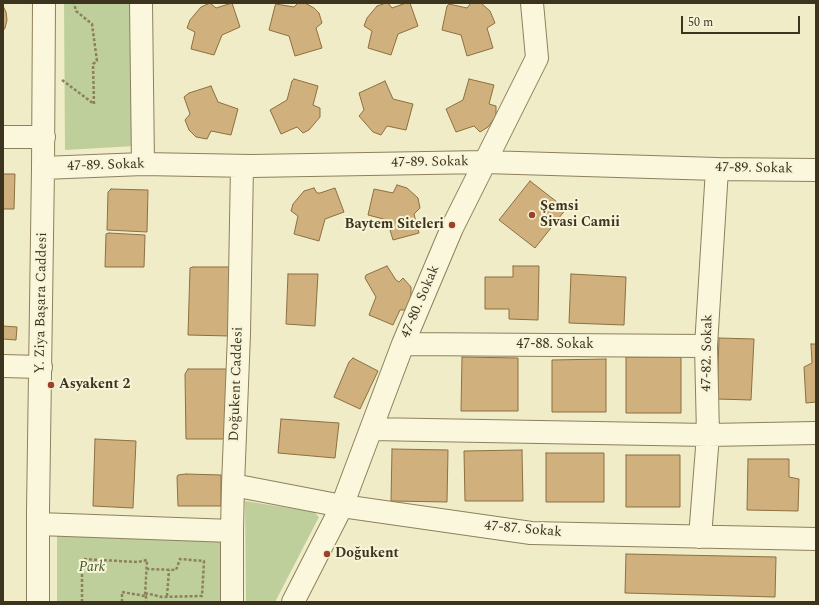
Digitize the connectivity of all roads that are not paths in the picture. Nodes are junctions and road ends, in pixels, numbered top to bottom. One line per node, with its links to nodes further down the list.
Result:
1 (44, 3): 5 (street, Y. Ziya Başara Caddesi)
2 (141, 3): 7 (street)
3 (532, 3): 6 (street, 47-80. Sokak)
4 (3, 137): 5 (street)
5 (44, 137): 9 (street, Y. Ziya Başara Caddesi)
6 (485, 162): 8 (street, 47-89. Sokak); 10 (street, 47-89. Sokak); 12 (street, 47-80. Sokak)
7 (143, 164): 8 (street, 47-89. Sokak); 9 (street, 47-89. Sokak)
8 (242, 166): 19 (street, Doğukent Caddesi)
9 (43, 168): 15 (street, Y. Ziya Başara Caddesi)
10 (717, 169): 11 (street, 47-89. Sokak); 13 (street, 47-82. Sokak)
11 (816, 170)
12 (403, 344): 13 (street, 47-88. Sokak); 16 (street, 47-80. Sokak)
13 (706, 346): 18 (street, 47-82. Sokak)
14 (3, 366): 15 (street)
15 (41, 367): 21 (street, Y. Ziya Başara Caddesi)
16 (371, 429): 18 (street); 20 (street, 47-80. Sokak)
17 (816, 433): 18 (street)
18 (708, 435): 23 (street, 47-82. Sokak)
19 (233, 485): 20 (street, 47-87. Sokak); 22 (street, Doğukent Caddesi)
20 (342, 506): 23 (street, 47-87. Sokak); 27 (street, 47-80. Sokak)
21 (39, 524): 22 (street); 25 (street, Y. Ziya Başara Caddesi)
22 (232, 531): 26 (street, Doğukent Caddesi)
23 (700, 536): 24 (street, 47-87. Sokak)
24 (816, 539)
25 (38, 602)
26 (232, 602)
27 (293, 602)

